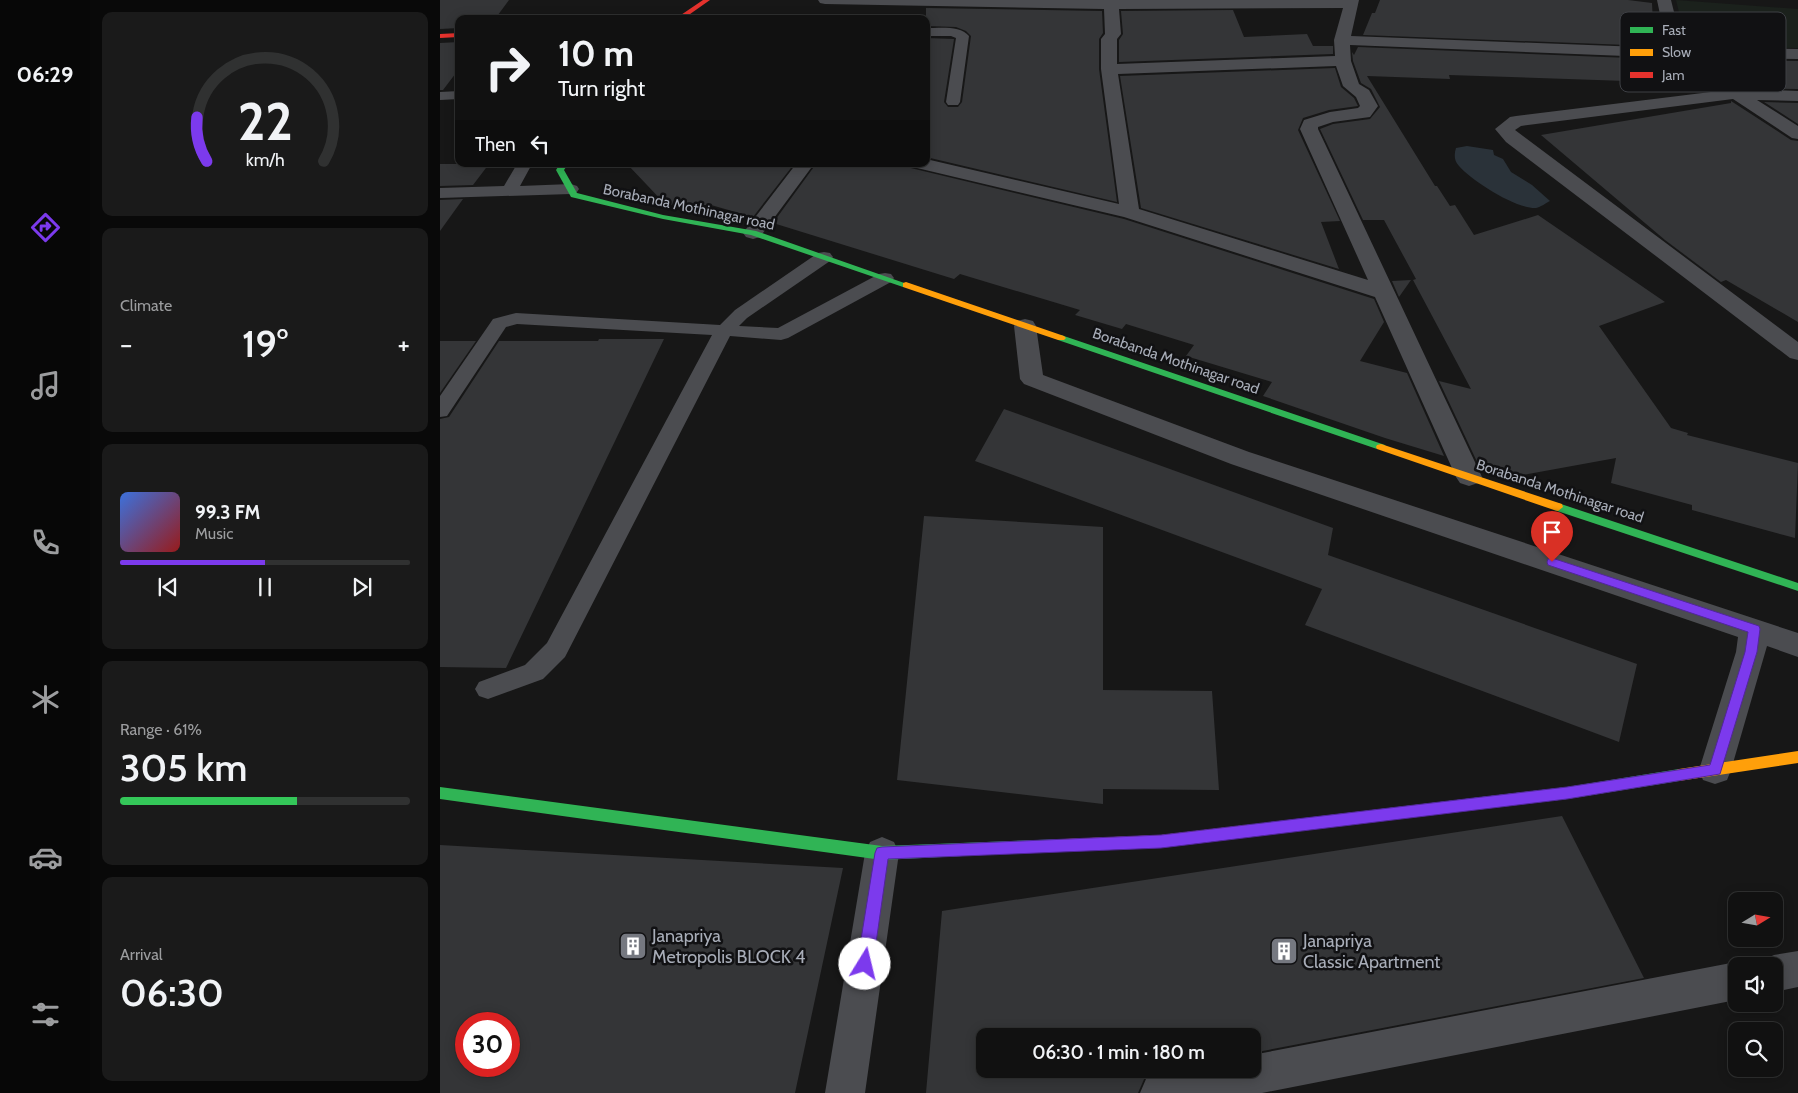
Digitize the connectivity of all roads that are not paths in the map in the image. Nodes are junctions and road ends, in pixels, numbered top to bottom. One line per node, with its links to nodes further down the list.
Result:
1 (706, 0): 7 (main road)
2 (825, 0): 3 (street)
3 (870, 1): 5 (street)
4 (1351, 1): 6 (street); 11 (street)
5 (1013, 2): 6 (street)
6 (1111, 5): 14 (street)
7 (684, 15)
8 (930, 32): 19 (lane)
9 (455, 35): 10 (main road)
10 (440, 36)
11 (1342, 40): 12 (street); 13 (street)
12 (1620, 51)
13 (1343, 61): 14 (street); 32 (street)
14 (1109, 69): 28 (street)
15 (1735, 94): 18 (street); 20 (street); 35 (street)
16 (455, 95): 17 (lane)
17 (440, 96)
18 (1798, 96)
19 (953, 102)
20 (1798, 134)
21 (930, 165): 28 (street)
22 (522, 167): 26 (lane)
23 (562, 167): 25 (main road)
24 (803, 167): 29 (street)
25 (571, 189): 26 (lane); 29 (main road, Borabanda Mothinagar road)
26 (509, 191): 27 (lane)
27 (440, 193)
28 (1130, 212): 32 (street)
29 (753, 233): 30 (main road, Borabanda Mothinagar road)
30 (824, 257): 31 (main road, Borabanda Mothinagar road); 34 (lane)
31 (886, 278): 33 (main road, Borabanda Mothinagar road); 34 (lane)
32 (1386, 293): 37 (street)
33 (1026, 326): 37 (main road, Borabanda Mothinagar road); 39 (street)
34 (724, 331): 36 (lane); 41 (lane)
35 (1798, 353)
36 (440, 411)
37 (1469, 477): 38 (main road, Borabanda Mothinagar road)
38 (1798, 587)
39 (1754, 629): 40 (street); 43 (street)
40 (1798, 645)
41 (488, 688)
42 (1798, 756): 43 (main road)
43 (1715, 770): 45 (main road)
44 (440, 793): 45 (main road)
45 (882, 853): 49 (street)
46 (1798, 970): 47 (street)
47 (1783, 972)
48 (1728, 984): 50 (street)
49 (845, 1093)
50 (1160, 1093)

